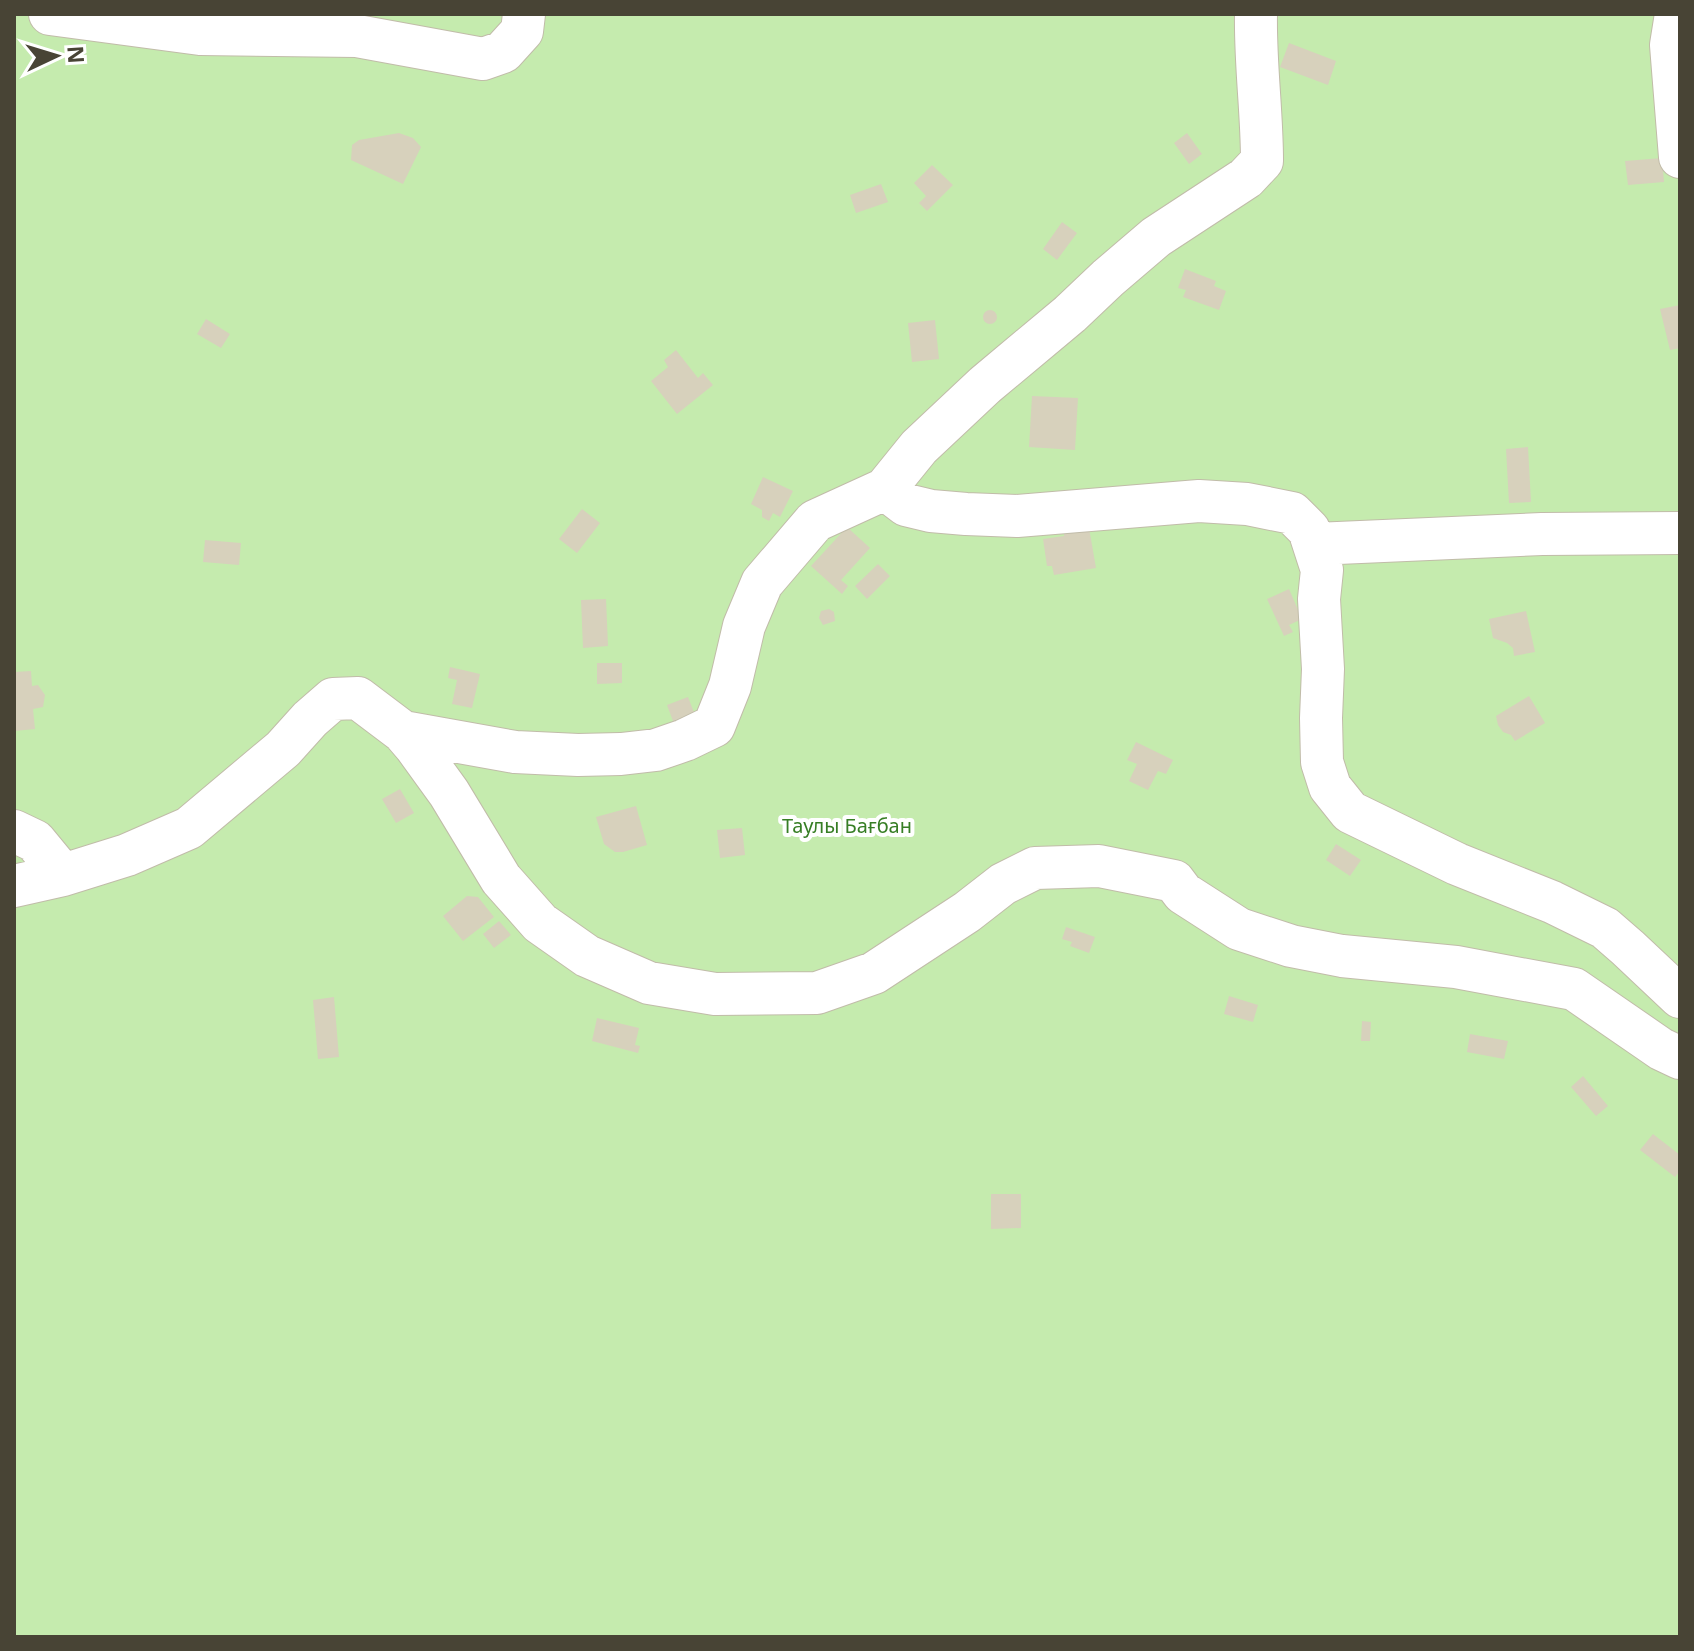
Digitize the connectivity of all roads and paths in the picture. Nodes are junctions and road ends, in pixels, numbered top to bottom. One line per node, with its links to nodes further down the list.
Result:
1 (50, 14): 2 (street)
2 (524, 14)
3 (1256, 14): 6 (street)
4 (1676, 14): 5 (street)
5 (1680, 157)
6 (885, 489): 8 (street); 9 (street)
7 (1680, 533): 8 (street)
8 (1315, 544): 13 (street)
9 (403, 732): 11 (street); 14 (street)
10 (14, 831): 11 (street)
11 (63, 875): 12 (street)
12 (14, 886)
13 (1680, 997)
14 (1670, 1054): 15 (street)
15 (1680, 1089)

